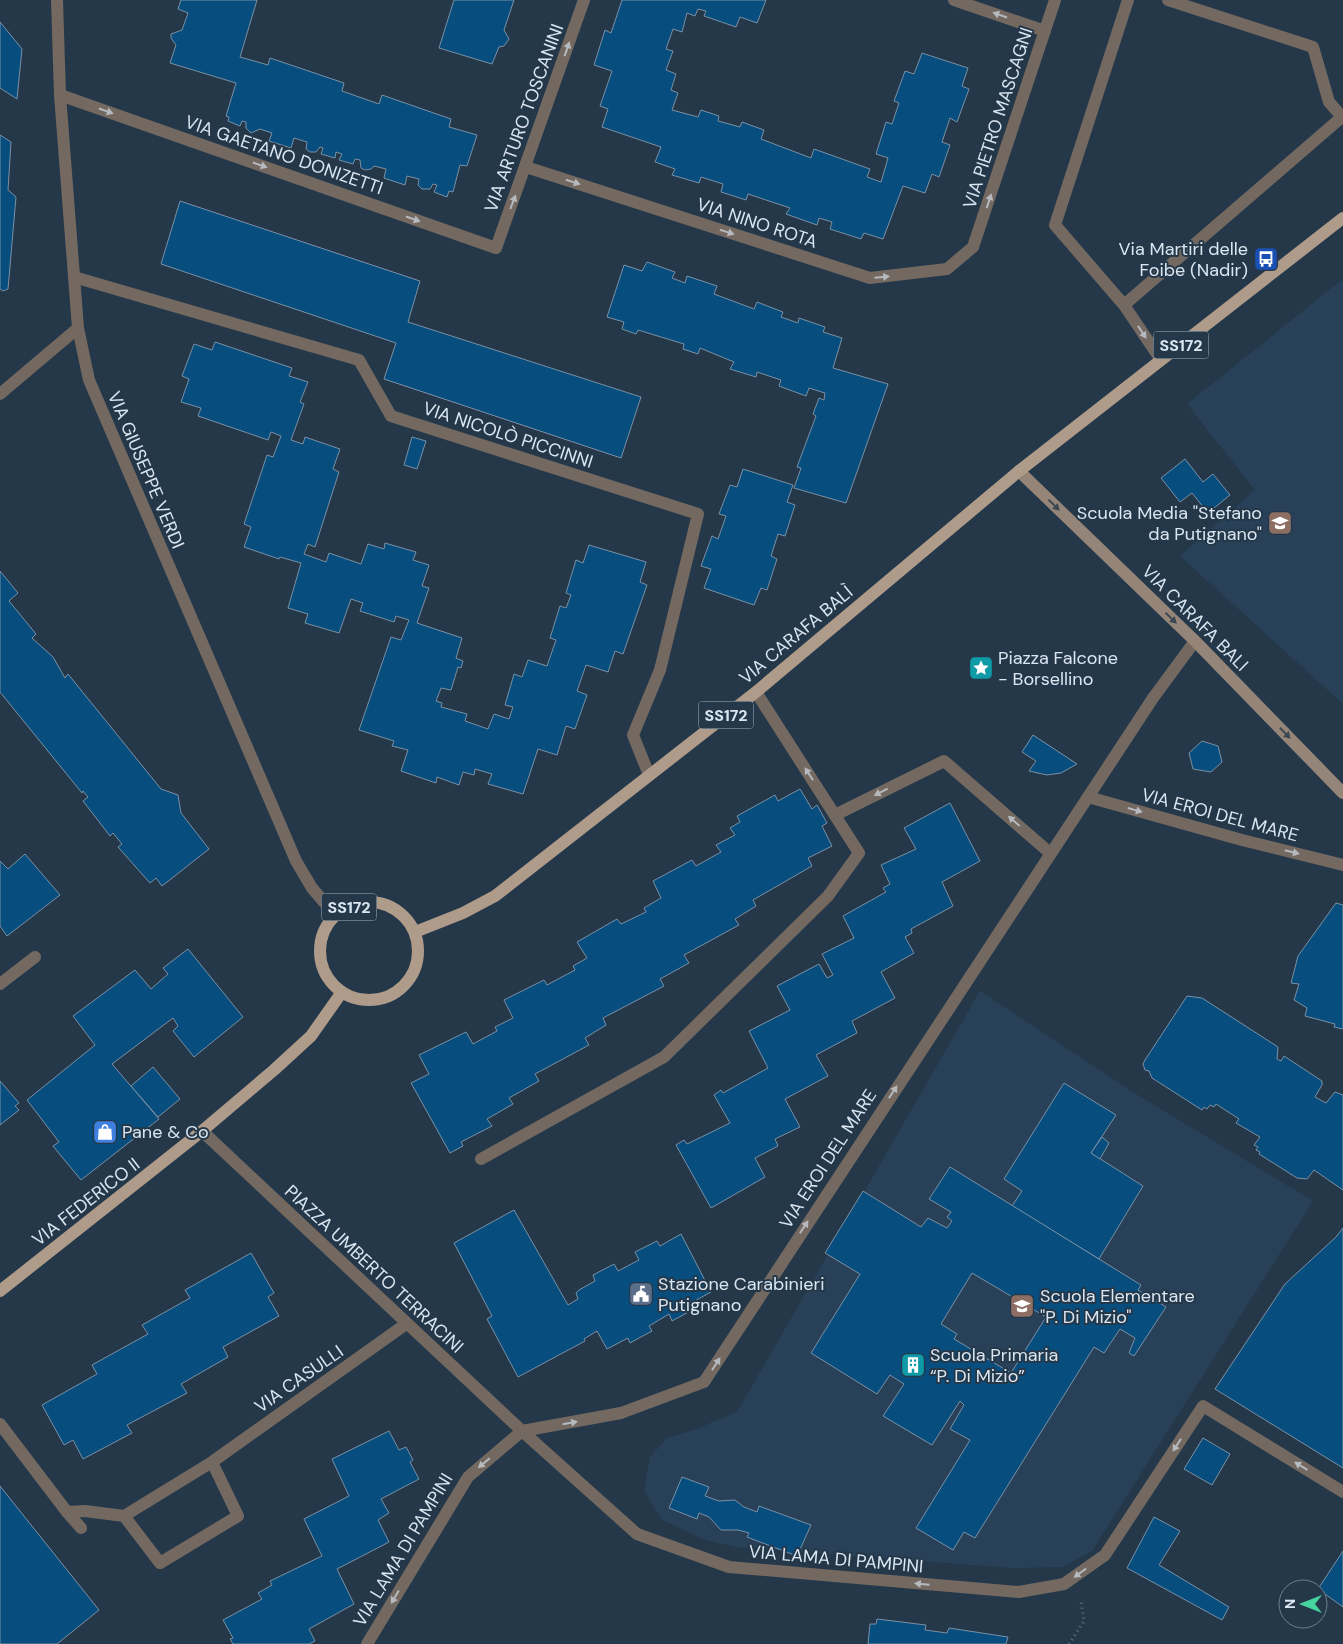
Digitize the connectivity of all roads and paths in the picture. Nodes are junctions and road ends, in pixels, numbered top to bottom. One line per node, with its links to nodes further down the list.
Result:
1 (57, 0): 8 (street, VIA GIUSEPPE VERDI)
2 (584, 0): 10 (street, VIA ARTURO TOSCANINI, one-way to 2)
3 (954, 0): 7 (street, one-way to 3)
4 (1056, 0): 7 (street, VIA PIETRO MASCAGNI)
5 (1128, 0): 15 (street)
6 (1168, 0): 9 (street)
7 (1045, 31): 12 (street, VIA PIETRO MASCAGNI, one-way to 7)
8 (60, 95): 13 (street, VIA GAETANO DONIZETTI, one-way to 13); 14 (street, VIA GIUSEPPE VERDI)
9 (1342, 117): 15 (street)
10 (526, 167): 12 (street, VIA NINO ROTA, one-way to 12); 13 (street, VIA ARTURO TOSCANINI, one-way to 10)
11 (1343, 218): 17 (main road, SS172)
12 (973, 247)
13 (496, 248)
14 (74, 277): 16 (street, VIA GIUSEPPE VERDI); 22 (street, VIA NICOLÒ PICCINNI)
15 (1124, 304): 17 (street, one-way to 17)
16 (78, 328): 18 (street); 28 (street, VIA GIUSEPPE VERDI)
17 (1161, 360): 19 (main road, SS172)
18 (0, 394)
19 (1019, 471): 20 (main road, VIA CARAFA BALI, one-way to 20); 21 (main road, VIA CARAFA BALÌ / SS172)
20 (1195, 641): 23 (main road, VIA CARAFA BALI, one-way to 23); 24 (street, VIA EROI DEL MARE)
21 (756, 692): 22 (main road, VIA CARAFA BALÌ / SS172); 25 (street, one-way to 21)
22 (649, 775): 29 (main road, VIA CARAFA BALÌ / SS172)
23 (1343, 793)
24 (1088, 797): 26 (street, VIA EROI DEL MARE); 27 (street, VIA EROI DEL MARE, one-way to 27)
25 (835, 815): 26 (street, one-way to 25); 34 (street)
26 (1050, 853): 38 (street, VIA EROI DEL MARE, one-way to 26)
27 (1343, 865)
28 (336, 916): 29 (main road, SS172); 32 (main road, SS172)
29 (415, 932): 32 (main road)
30 (35, 957): 31 (street)
31 (0, 984)
32 (342, 992): 33 (main road, VIA FEDERICO II)
33 (202, 1132): 35 (main road, VIA FEDERICO II); 36 (street, PIAZZA UMBERTO TERRACINI)
34 (481, 1158)
35 (0, 1292)
36 (406, 1324): 38 (street, PIAZZA UMBERTO TERRACINI); 39 (street, VIA CASULLI)
37 (0, 1424): 41 (street)
38 (522, 1431): 44 (street, VIA LAMA DI PAMPINI, one-way to 38); 45 (street, VIA LAMA DI PAMPINI, one-way to 45)
39 (212, 1462): 42 (street, VIA CASULLI); 42 (street)
40 (1343, 1492): 44 (street, VIA LAMA DI PAMPINI, one-way to 44)
41 (67, 1512): 42 (street); 43 (street)
42 (124, 1516)
43 (81, 1528)
44 (1077, 1576): 46 (path)
45 (367, 1644)
46 (1069, 1644)

